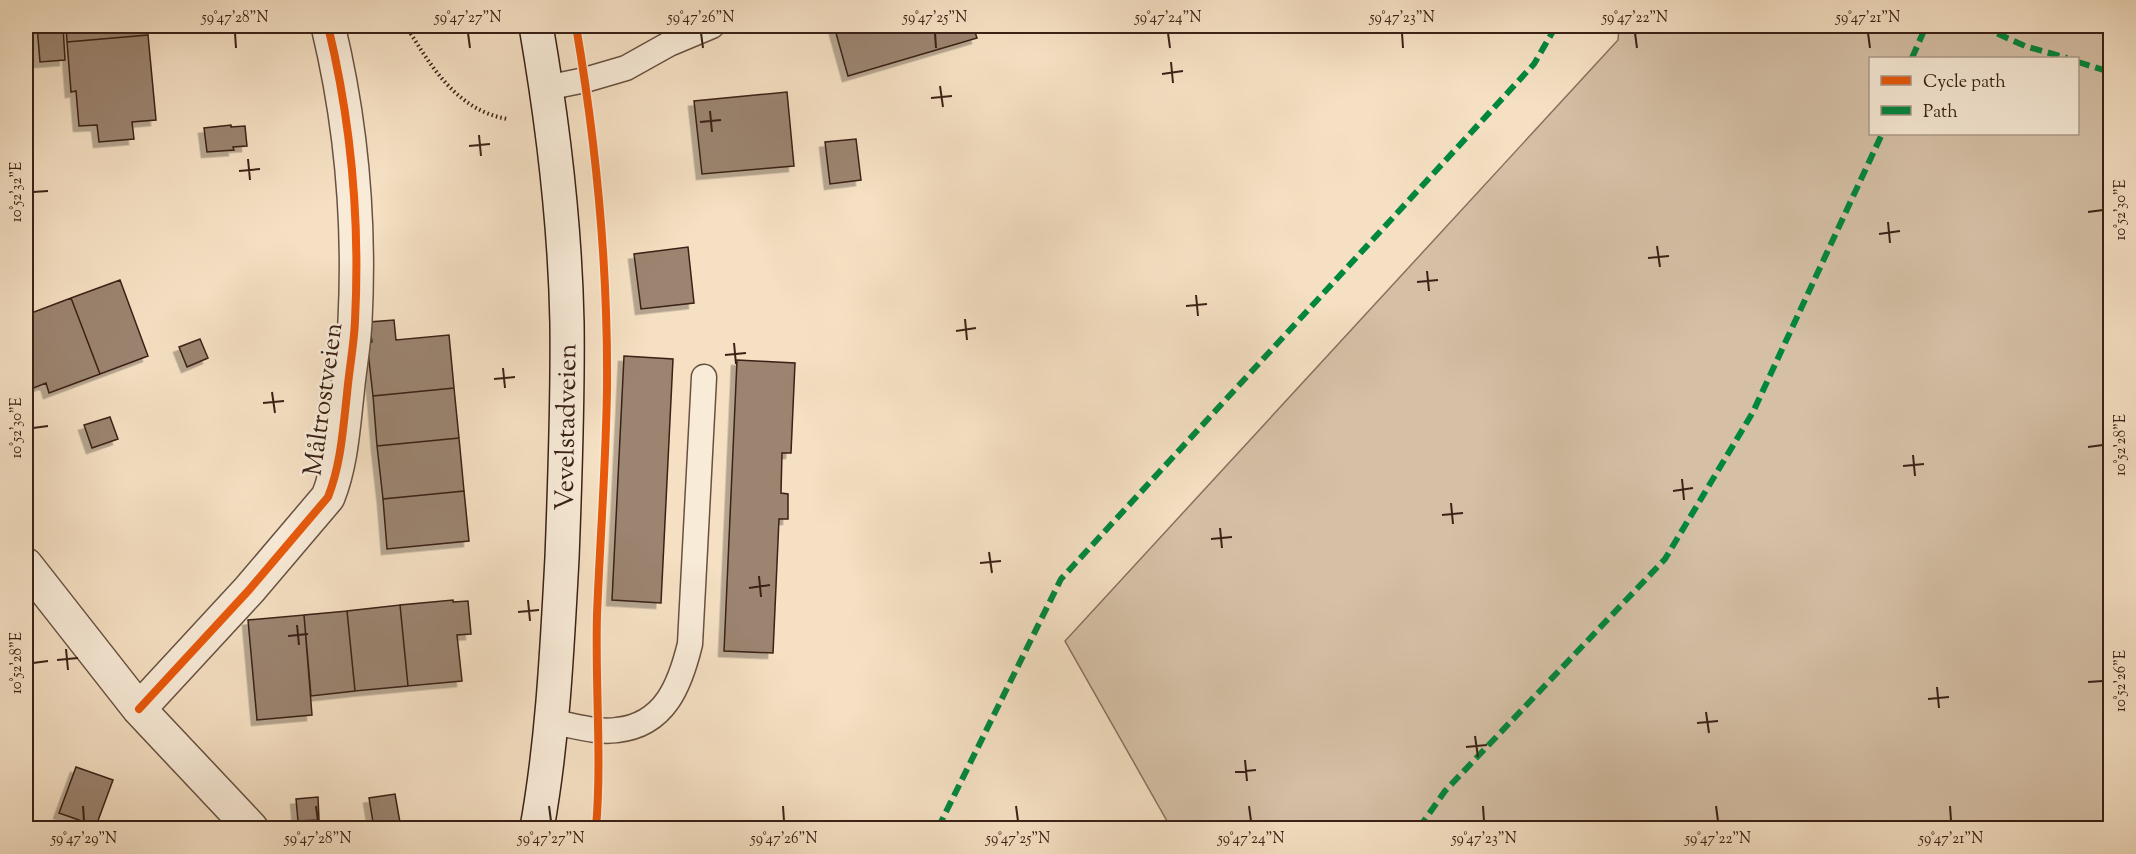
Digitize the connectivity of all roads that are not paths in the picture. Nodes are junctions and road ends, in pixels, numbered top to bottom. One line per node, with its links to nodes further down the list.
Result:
1 (328, 26): 7 (street, Måltrostveien)
2 (536, 26): 4 (street, Vevelstadveien)
3 (712, 26): 4 (lane)
4 (548, 103): 8 (street, Vevelstadveien)
5 (704, 377): 8 (lane)
6 (26, 564): 7 (street)
7 (140, 709): 9 (street)
8 (552, 722): 10 (street, Vevelstadveien)
9 (251, 828)
10 (537, 828)

